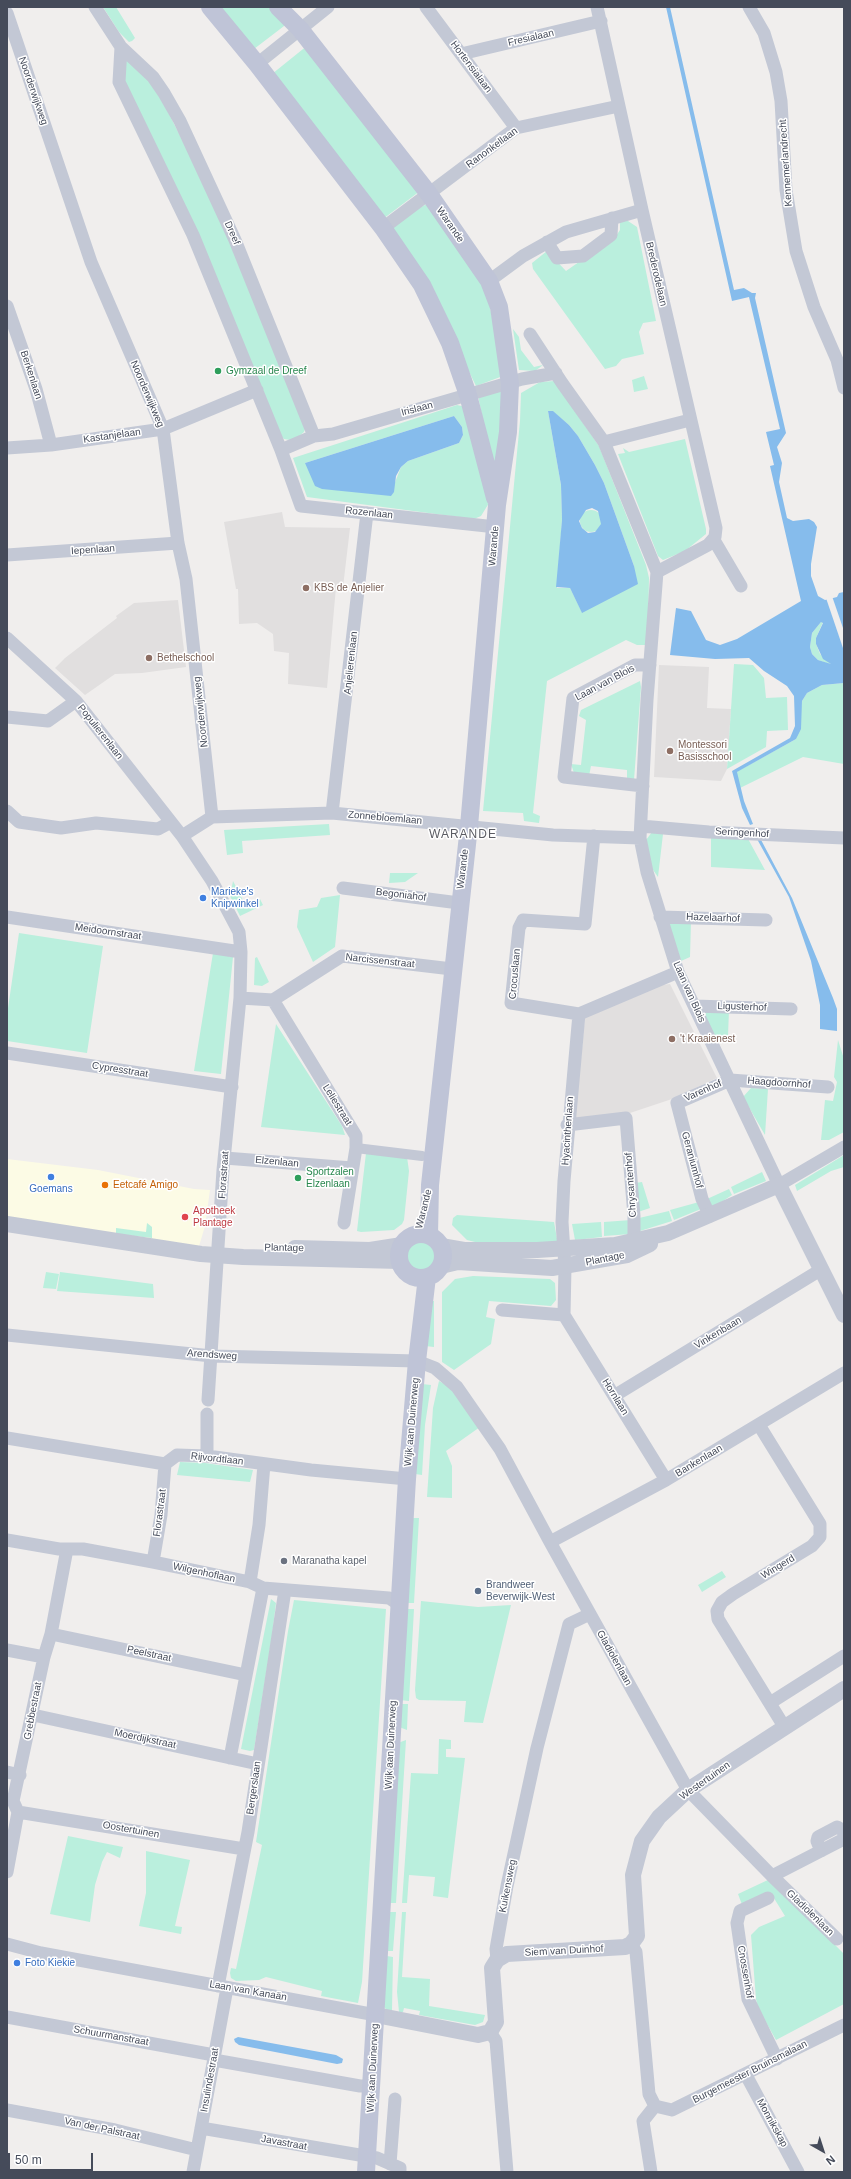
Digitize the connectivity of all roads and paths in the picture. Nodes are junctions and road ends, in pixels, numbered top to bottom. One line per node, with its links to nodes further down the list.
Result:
1 (95, 7): 11 (street, Dreef)
2 (210, 7): 13 (main road, Warande)
3 (278, 7): 10 (main road, Warande)
4 (328, 7): 10 (street)
5 (426, 7): 12 (street, Hortensialaan)
6 (597, 7): 9 (street, Brederodelaan)
7 (749, 7): 26 (street, Kennemerlandrecht)
8 (7, 14): 30 (street, Noorderwijkweg)
9 (601, 21): 12 (street, Fresialaan); 14 (street, Brederodelaan)
10 (300, 29): 13 (street); 16 (main road, Warande)
11 (121, 47): 27 (street); 31 (street, Dreef)
12 (461, 54): 15 (street, Hortensialaan)
13 (258, 64): 19 (main road, Warande)
14 (619, 106): 15 (street, Ranonkellaan); 17 (street, Brederodelaan)
15 (516, 128): 16 (street, Ranonkellaan)
16 (429, 194): 19 (street, Ranonkellaan); 21 (main road, Warande)
17 (642, 210): 18 (street); 29 (street, Brederodelaan)
18 (612, 218): 20 (street); 20 (street)
19 (383, 228): 28 (main road, Warande)
20 (547, 242): 21 (street)
21 (489, 281): 25 (main road, Warande)
22 (7, 306): 33 (street, Berkenlaan)
23 (530, 334): 24 (street, Laan van Blois)
24 (556, 373): 25 (street, Irislaan); 32 (street, Laan van Blois)
25 (510, 384): 28 (street, Irislaan); 36 (main road, Warande)
26 (844, 388)
27 (257, 390): 30 (street, Kastanjelaan); 35 (street)
28 (468, 396): 31 (street, Irislaan); 36 (main road, Warande)
29 (690, 420): 32 (street); 39 (street, Brederodelaan)
30 (163, 429): 33 (street, Kastanjelaan); 40 (street, Noorderwijkweg)
31 (314, 436): 35 (street, Irislaan)
32 (604, 442): 42 (street, Laan van Blois)
33 (51, 445): 34 (street, Kastanjelaan)
34 (7, 448)
35 (281, 450): 37 (street, Rozenlaan)
36 (497, 505): 38 (main road, Warande)
37 (368, 513): 38 (street, Rozenlaan); 50 (street, Anjelierenlaan)
38 (496, 527): 53 (main road, Warande)
39 (714, 540): 42 (street); 43 (street)
40 (178, 543): 41 (street, Iepenlaan); 51 (street, Noorderwijkweg)
41 (7, 555)
42 (657, 572): 45 (street, Laan van Blois)
43 (741, 586)
44 (7, 638): 46 (street, Populierenlaan)
45 (650, 665): 48 (street, Laan van Blois); 48 (street, Laan van Blois)
46 (76, 700): 47 (street); 52 (street, Populierenlaan)
47 (7, 717)
48 (643, 786): 54 (street, Laan van Blois)
49 (7, 811): 52 (street)
50 (332, 813): 51 (street, Zonnebloemlaan); 53 (street, Zonnebloemlaan)
51 (212, 817): 55 (street)
52 (171, 822): 55 (street, Populierenlaan)
53 (469, 826): 56 (street, Zonnebloemlaan); 59 (main road, Warande)
54 (641, 832): 56 (street, Zonnebloemlaan); 57 (street, Seringenhof); 61 (street, Laan van Blois)
55 (182, 836): 63 (street, Florastraat)
56 (594, 836): 70 (street, Crocuslaan)
57 (844, 838)
58 (344, 888): 59 (street, Begoniahof)
59 (459, 903): 64 (main road, Warande)
60 (7, 917): 63 (street, Meidoornstraat)
61 (660, 917): 62 (street, Hazelaarhof); 65 (street, Laan van Blois)
62 (766, 920)
63 (241, 952): 66 (street, Florastraat)
64 (452, 969): 67 (street, Narcissenstraat); 86 (main road, Warande)
65 (678, 972): 68 (street, Laan van Blois); 70 (street)
66 (240, 998): 67 (street); 73 (street, Florastraat)
67 (273, 1000): 78 (street, Leliestraat)
68 (694, 1006): 69 (street, Ligusterhof); 72 (street, Laan van Blois)
69 (791, 1009)
70 (579, 1014): 76 (street, Hyacinthenlaan)
71 (7, 1053): 73 (street, Cypresstraat)
72 (730, 1080): 74 (street, Haagdoornhof); 75 (street, Varenhof); 82 (street, Laan van Blois)
73 (232, 1087): 80 (street, Florastraat)
74 (828, 1087)
75 (677, 1103): 83 (street, Geraniumhof)
76 (567, 1125): 87 (street, Chrysantenhof); 88 (street, Hyacinthenlaan)
77 (844, 1147): 82 (street)
78 (356, 1148): 79 (street); 81 (street, Leliestraat)
79 (422, 1156)
80 (225, 1158): 81 (street, Elzenlaan); 89 (street, Florastraat)
81 (352, 1168): 84 (street, Leliestraat)
82 (779, 1185): 83 (street, Plantage); 93 (street, Laan van Blois)
83 (710, 1216): 87 (street, Plantage)
84 (344, 1222)
85 (7, 1224): 89 (street, Plantage)
86 (429, 1239): 88 (street, Plantage); 90 (main road); 91 (main road)
87 (634, 1247): 88 (street, Plantage); 92 (street, Plantage)
88 (564, 1249): 92 (street)
89 (219, 1253): 90 (street, Plantage); 99 (street, Florastraat)
90 (401, 1253): 94 (main road)
91 (441, 1266): 92 (street, Plantage); 94 (main road)
92 (565, 1267): 96 (street)
93 (822, 1270): 97 (street, Laan van Blois); 102 (street, Vinkenbaan)
94 (420, 1277): 100 (main road, Wijk aan Duinerweg)
95 (502, 1310): 96 (street)
96 (564, 1315): 102 (street, Hornlaan)
97 (844, 1315)
98 (7, 1334): 99 (street, Arendsweg)
99 (212, 1356): 100 (street, Arendsweg); 103 (street, Florastraat)
100 (417, 1361): 110 (main road, Wijk aan Duinerweg); 113 (street, Gladiolenlaan)
101 (844, 1373): 105 (street, Bankenlaan)
102 (614, 1396): 111 (street, Hornlaan)
103 (208, 1400)
104 (207, 1414): 107 (street)
105 (759, 1425): 111 (street, Bankenlaan); 127 (street, Wingerd)
106 (7, 1438): 108 (street)
107 (207, 1456): 108 (street, Rijvordtlaan); 109 (street, Rijvordtlaan)
108 (165, 1464): 115 (street, Florastraat)
109 (264, 1464): 110 (street, Rijvordtlaan); 116 (street)
110 (407, 1479): 119 (main road, Wijk aan Duinerweg)
111 (666, 1480): 113 (street, Bankenlaan)
112 (7, 1540): 114 (street, Wilgenhoflaan)
113 (550, 1542): 120 (street, Gladiolenlaan)
114 (67, 1549): 115 (street, Wilgenhoflaan); 121 (street, Grebbestraat)
115 (153, 1562): 116 (street, Wilgenhoflaan)
116 (250, 1582): 117 (street, Wilgenhoflaan)
117 (263, 1588): 118 (street, Wilgenhoflaan); 125 (street)
118 (285, 1590): 119 (street, Wilgenhoflaan); 131 (street, Bergerslaan)
119 (400, 1605): 148 (main road, Wijk aan Duinerweg)
120 (590, 1614): 134 (street, Gladiolenlaan); 146 (street, Kuikensweg)
121 (51, 1634): 124 (street, Grebbestraat); 125 (street, Peelstraat)
122 (7, 1650): 124 (street)
123 (844, 1656): 127 (street)
124 (44, 1657): 128 (street, Grebbestraat)
125 (246, 1675): 130 (street)
126 (844, 1689): 129 (street, Westertuinen)
127 (770, 1703): 129 (street, Wingerd)
128 (33, 1715): 130 (street, Moerdijkstraat); 133 (street, Grebbestraat)
129 (784, 1728): 134 (street, Westertuinen)
130 (230, 1758): 131 (street, Moerdijkstraat)
131 (258, 1764): 138 (street, Bergerslaan)
132 (7, 1772): 133 (street)
133 (20, 1775): 135 (street, Grebbestraat)
134 (688, 1790): 141 (street, Gladiolenlaan); 145 (street, Westertuinen)
135 (13, 1804): 138 (street, Oostertuinen); 140 (street, Grebbestraat)
136 (844, 1831): 139 (street)
137 (844, 1839): 139 (street)
138 (244, 1849): 147 (street, Bergerslaan)
139 (821, 1851): 141 (street)
140 (7, 1872)
141 (772, 1876): 143 (street, Gladiolenlaan)
142 (768, 1898): 153 (street, Cnossenhof)
143 (837, 1939)
144 (7, 1944): 147 (street, Laan van Kanaän)
145 (631, 1944): 146 (street, Siem van Duinhof); 157 (street)
146 (497, 1960): 151 (street, Kuikensweg)
147 (223, 1987): 148 (street, Laan van Kanaän); 152 (street, Insulindestraat)
148 (376, 2014): 151 (street, Laan van Kanaän); 155 (main road, Wijk aan Duinerweg)
149 (7, 2017): 152 (street, Schuurmanstraat)
150 (844, 2025): 153 (street, Burgemeester Bruinsmalaan)
151 (490, 2032): 165 (street)
152 (214, 2058): 155 (street, Schuurmanstraat); 159 (street, Insulindestraat)
153 (777, 2059): 154 (street, Burgemeester Bruinsmalaan)
154 (746, 2075): 157 (street, Burgemeester Bruinsmalaan); 167 (street, Monnikskap)
155 (372, 2086): 161 (main road, Wijk aan Duinerweg)
156 (396, 2099): 162 (street)
157 (655, 2106): 166 (street)
158 (7, 2110): 160 (street, Van der Palstraat)
159 (202, 2128): 160 (street, Insulindestraat); 161 (street, Javastraat)
160 (197, 2150): 163 (street, Insulindestraat)
161 (366, 2164): 162 (street)
162 (390, 2164): 164 (street)
163 (193, 2172)
164 (400, 2172)
165 (507, 2172)
166 (651, 2172)
167 (798, 2172)

